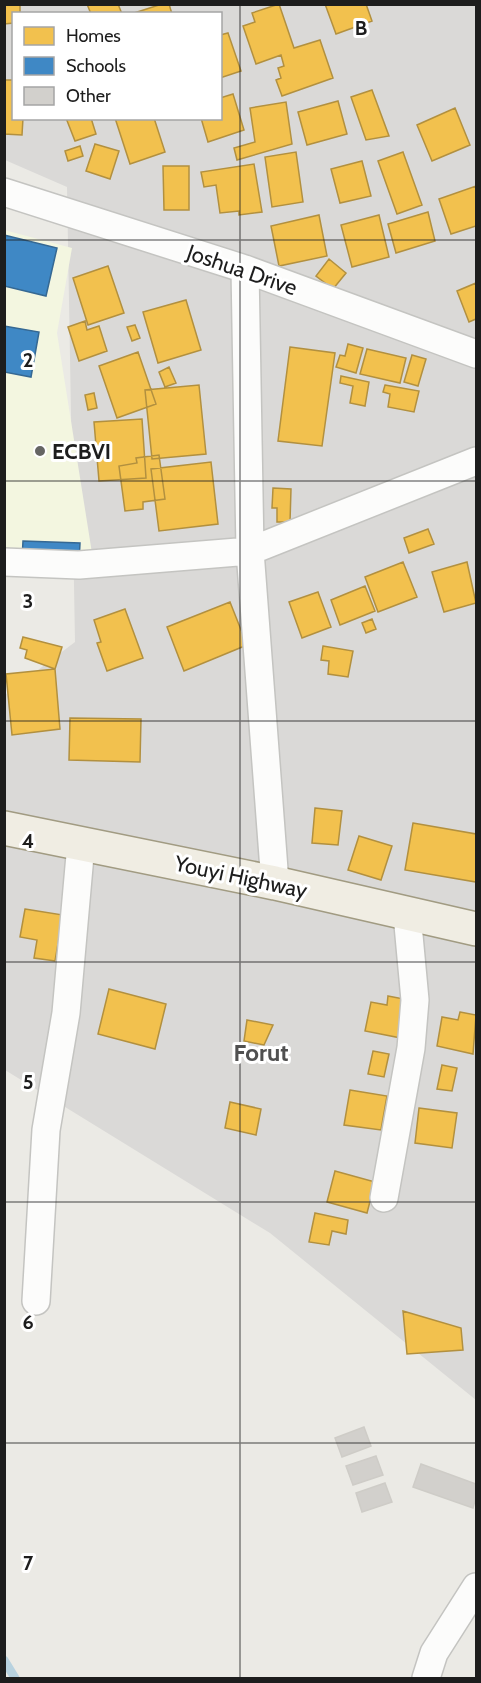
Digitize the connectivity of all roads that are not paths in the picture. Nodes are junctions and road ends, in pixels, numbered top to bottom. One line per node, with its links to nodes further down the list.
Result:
1 (4, 192): 2 (street, Joshua Drive)
2 (245, 269): 3 (street, Joshua Drive); 5 (street)
3 (477, 354)
4 (477, 461): 5 (street)
5 (250, 551): 6 (street); 9 (street)
6 (4, 562)
7 (4, 828): 8 (main road, Youyi Highway)
8 (81, 844): 9 (main road, Youyi Highway); 13 (street)
9 (275, 883): 10 (main road, Youyi Highway)
10 (407, 914): 11 (main road, Youyi Highway); 12 (street)
11 (477, 929)
12 (384, 1198)
13 (36, 1301)
14 (477, 1587): 15 (street)
15 (426, 1678)

